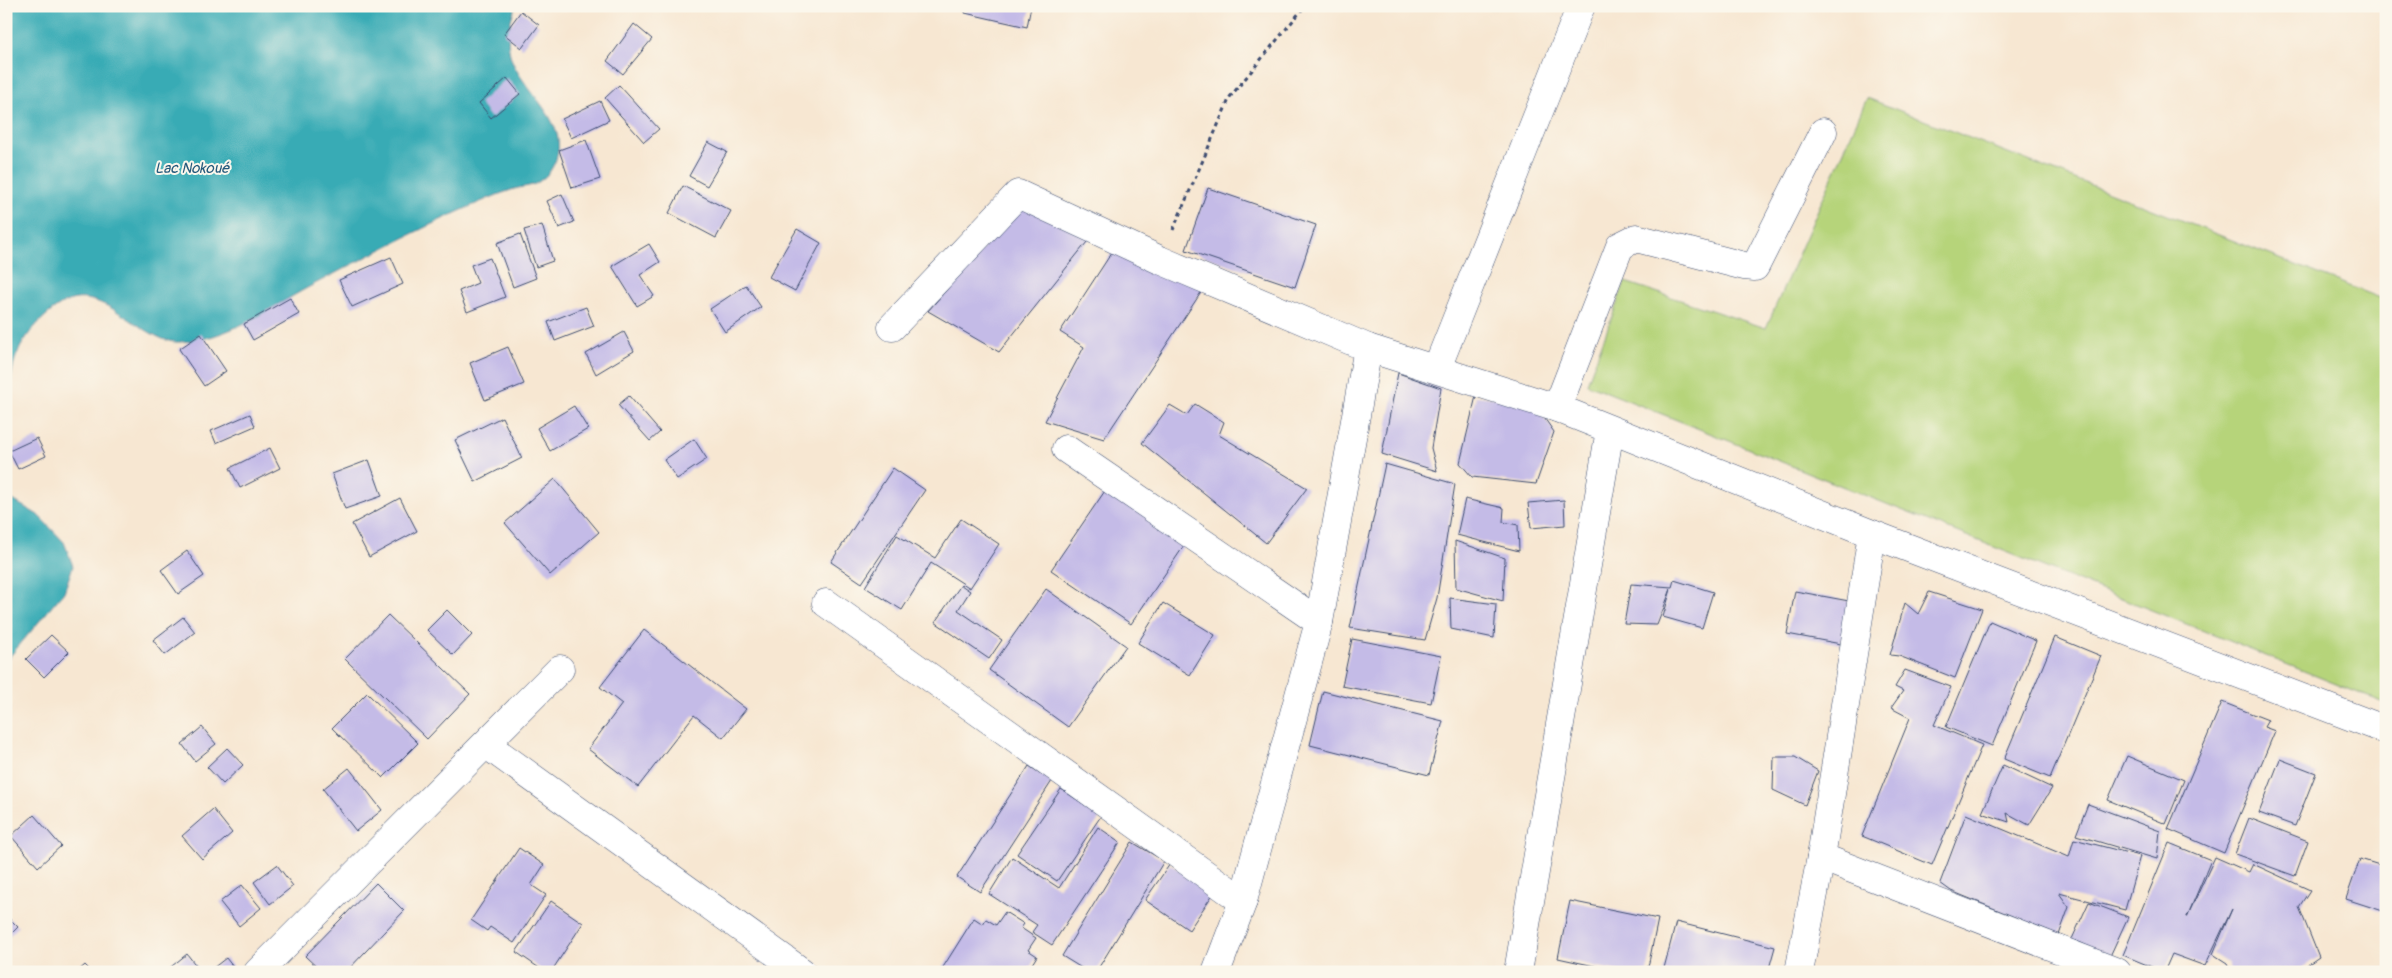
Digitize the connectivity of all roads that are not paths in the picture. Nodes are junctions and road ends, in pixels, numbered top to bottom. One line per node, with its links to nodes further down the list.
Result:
1 (1580, 6): 5 (street)
2 (1823, 132): 6 (street)
3 (892, 327): 4 (street)
4 (1368, 348): 5 (street); 11 (street)
5 (1437, 368): 6 (street)
6 (1557, 408): 7 (street)
7 (1610, 430): 9 (street); 20 (street)
8 (1066, 449): 11 (street)
9 (1872, 534): 13 (street); 15 (street)
10 (826, 603): 16 (street)
11 (1320, 622): 16 (street)
12 (560, 669): 14 (street)
13 (2386, 730)
14 (486, 745): 17 (street); 18 (street)
15 (1821, 857): 21 (street); 22 (street)
16 (1243, 901): 19 (street)
17 (258, 972)
18 (802, 972)
19 (1216, 972)
20 (1518, 972)
21 (1799, 972)
22 (2117, 972)

